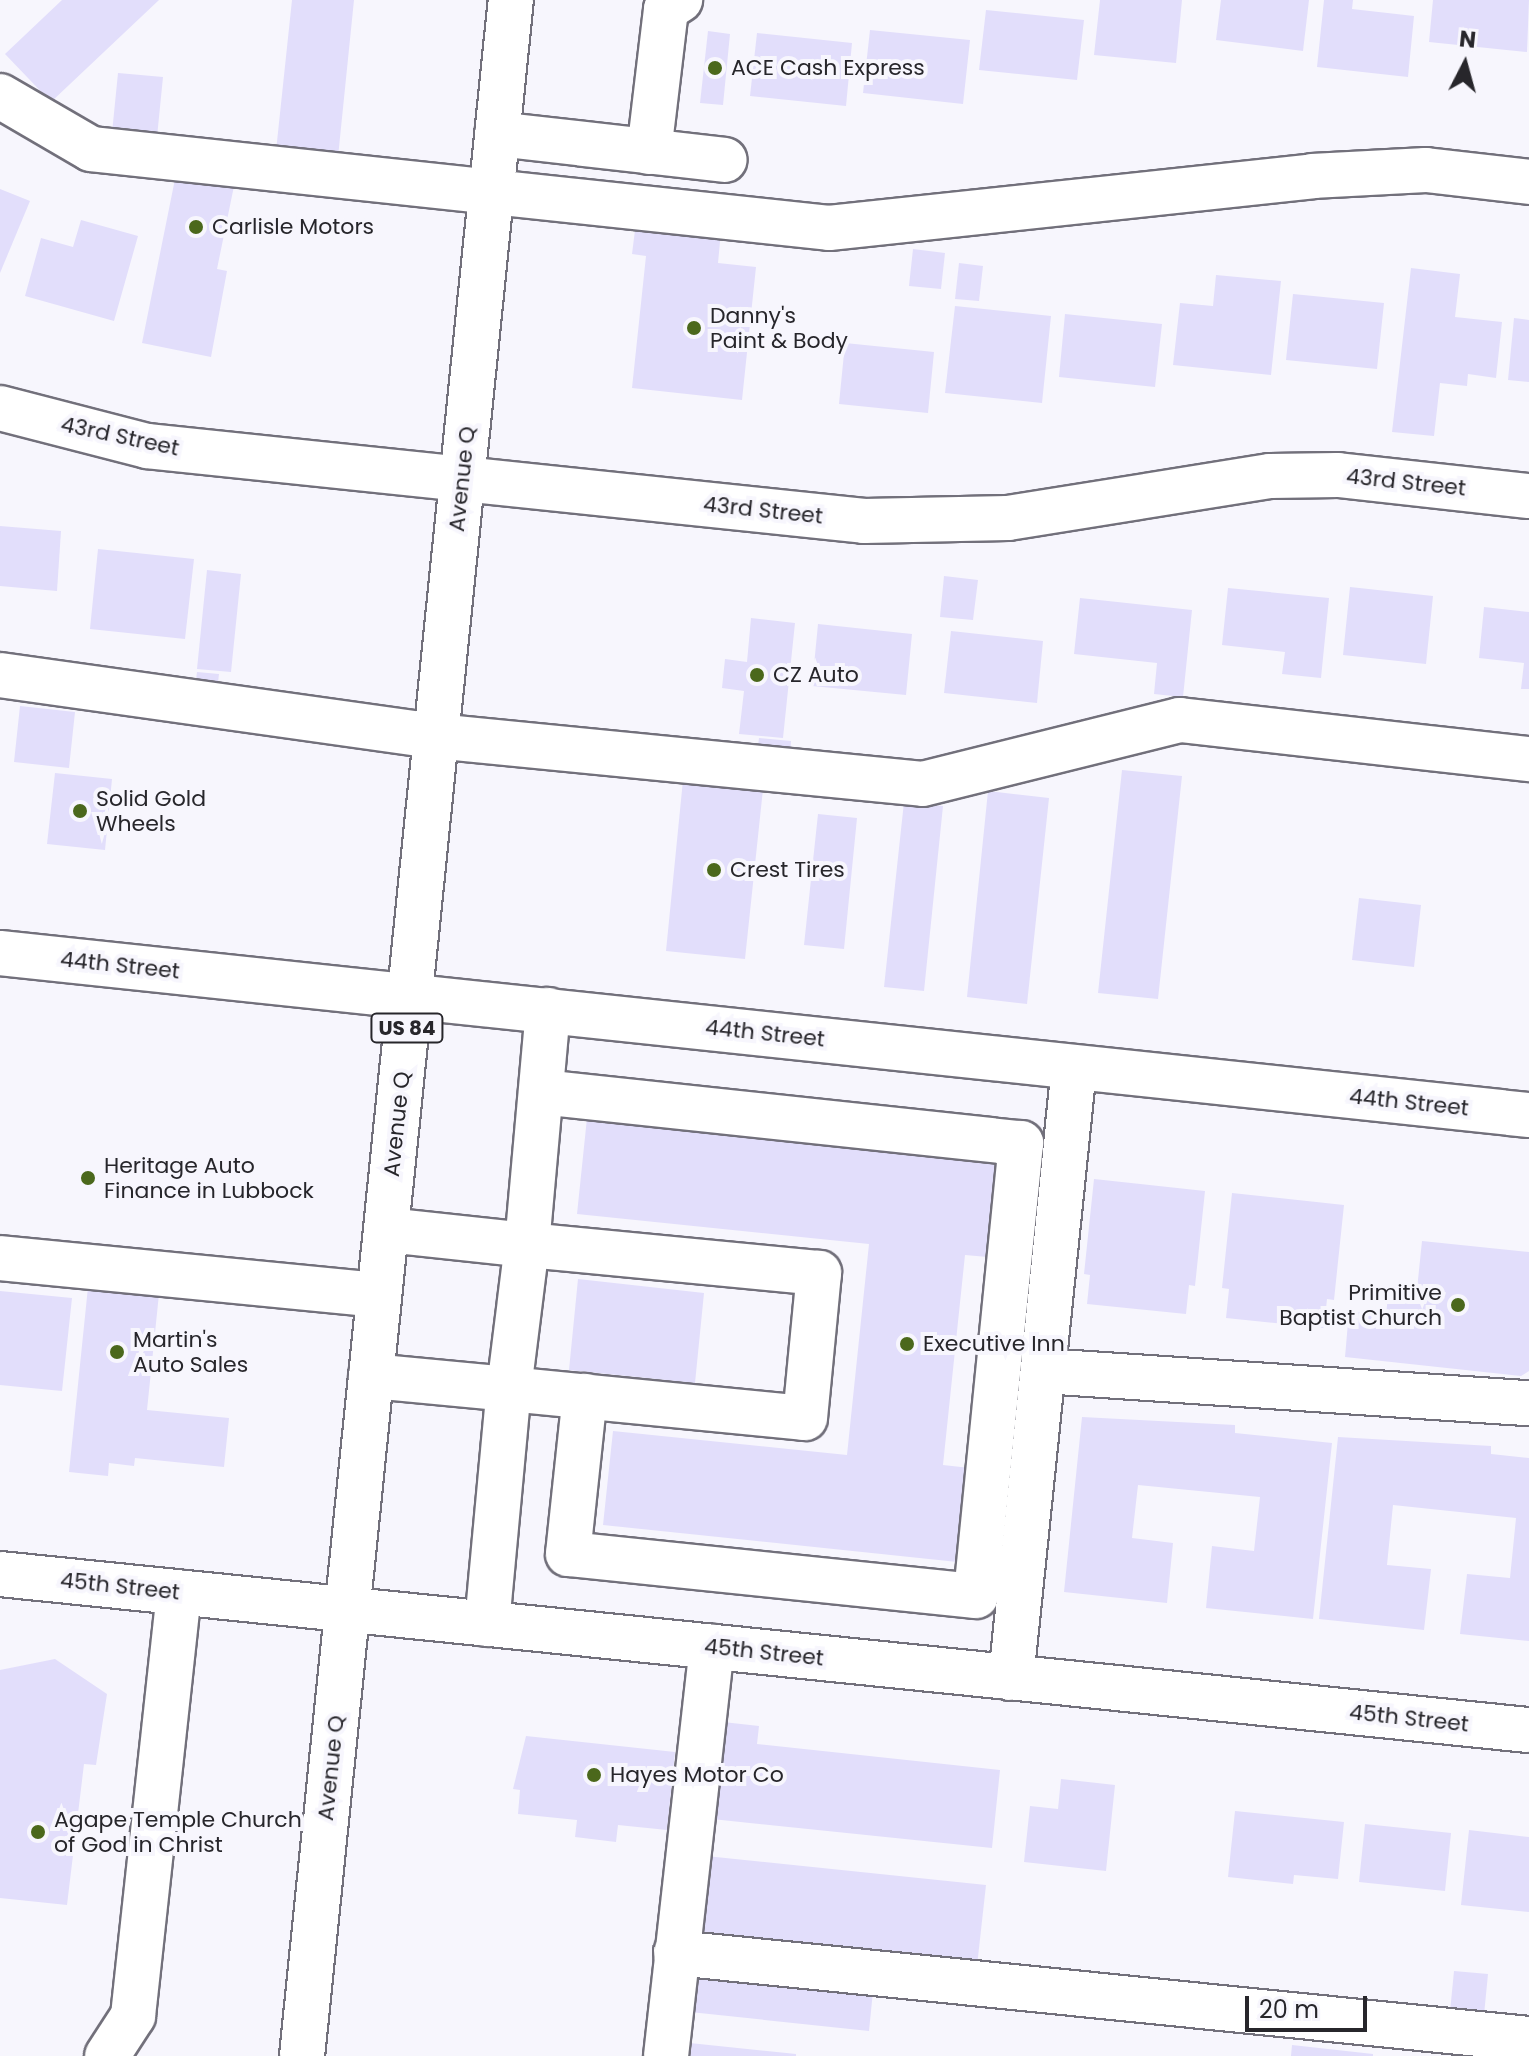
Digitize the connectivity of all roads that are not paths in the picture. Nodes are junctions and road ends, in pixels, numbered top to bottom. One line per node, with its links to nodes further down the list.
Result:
1 (511, 0): 4 (main road, Avenue Q / US 84)
2 (680, 0): 5 (main road)
3 (0, 96): 8 (main road)
4 (497, 134): 5 (main road); 8 (main road, Avenue Q / US 84)
5 (649, 152): 6 (main road)
6 (725, 160)
7 (1529, 182): 8 (main road)
8 (491, 194): 10 (main road, Avenue Q / US 84)
9 (0, 408): 10 (main road, 43rd Street)
10 (462, 479): 11 (main road, 43rd Street); 13 (main road, Avenue Q / US 84)
11 (1529, 496)
12 (0, 675): 13 (main road)
13 (435, 736): 14 (main road); 16 (main road, Avenue Q / US 84)
14 (1529, 759)
15 (0, 953): 16 (main road, 44th Street)
16 (410, 995): 17 (main road, 44th Street); 21 (main road, Avenue Q / US 84)
17 (548, 1010): 18 (main road, 44th Street); 19 (main road)
18 (1074, 1067): 20 (main road, 44th Street); 25 (main road)
19 (541, 1092): 22 (main road); 28 (main road)
20 (1529, 1115)
21 (387, 1230): 22 (main road); 24 (main road, Avenue Q / US 84)
22 (527, 1245): 27 (main road); 28 (main road)
23 (0, 1258): 24 (main road)
24 (378, 1295): 26 (main road, Avenue Q / US 84)
25 (1043, 1371): 29 (main road); 35 (main road)
26 (371, 1376): 27 (main road); 32 (main road, Avenue Q / US 84)
27 (509, 1389): 28 (main road); 33 (main road)
28 (585, 1396)
29 (1529, 1403)
30 (0, 1574): 31 (main road, 45th Street)
31 (179, 1592): 32 (main road, 45th Street); 39 (main road)
32 (347, 1609): 33 (main road, 45th Street); 40 (main road, Avenue Q / US 84)
33 (487, 1624): 34 (main road, 45th Street)
34 (712, 1647): 35 (main road, 45th Street); 37 (main road)
35 (1011, 1678): 36 (main road, 45th Street)
36 (1529, 1730)
37 (676, 1953): 38 (main road); 41 (main road)
38 (1529, 2039)
39 (107, 2056)
40 (302, 2056)
41 (666, 2056)

